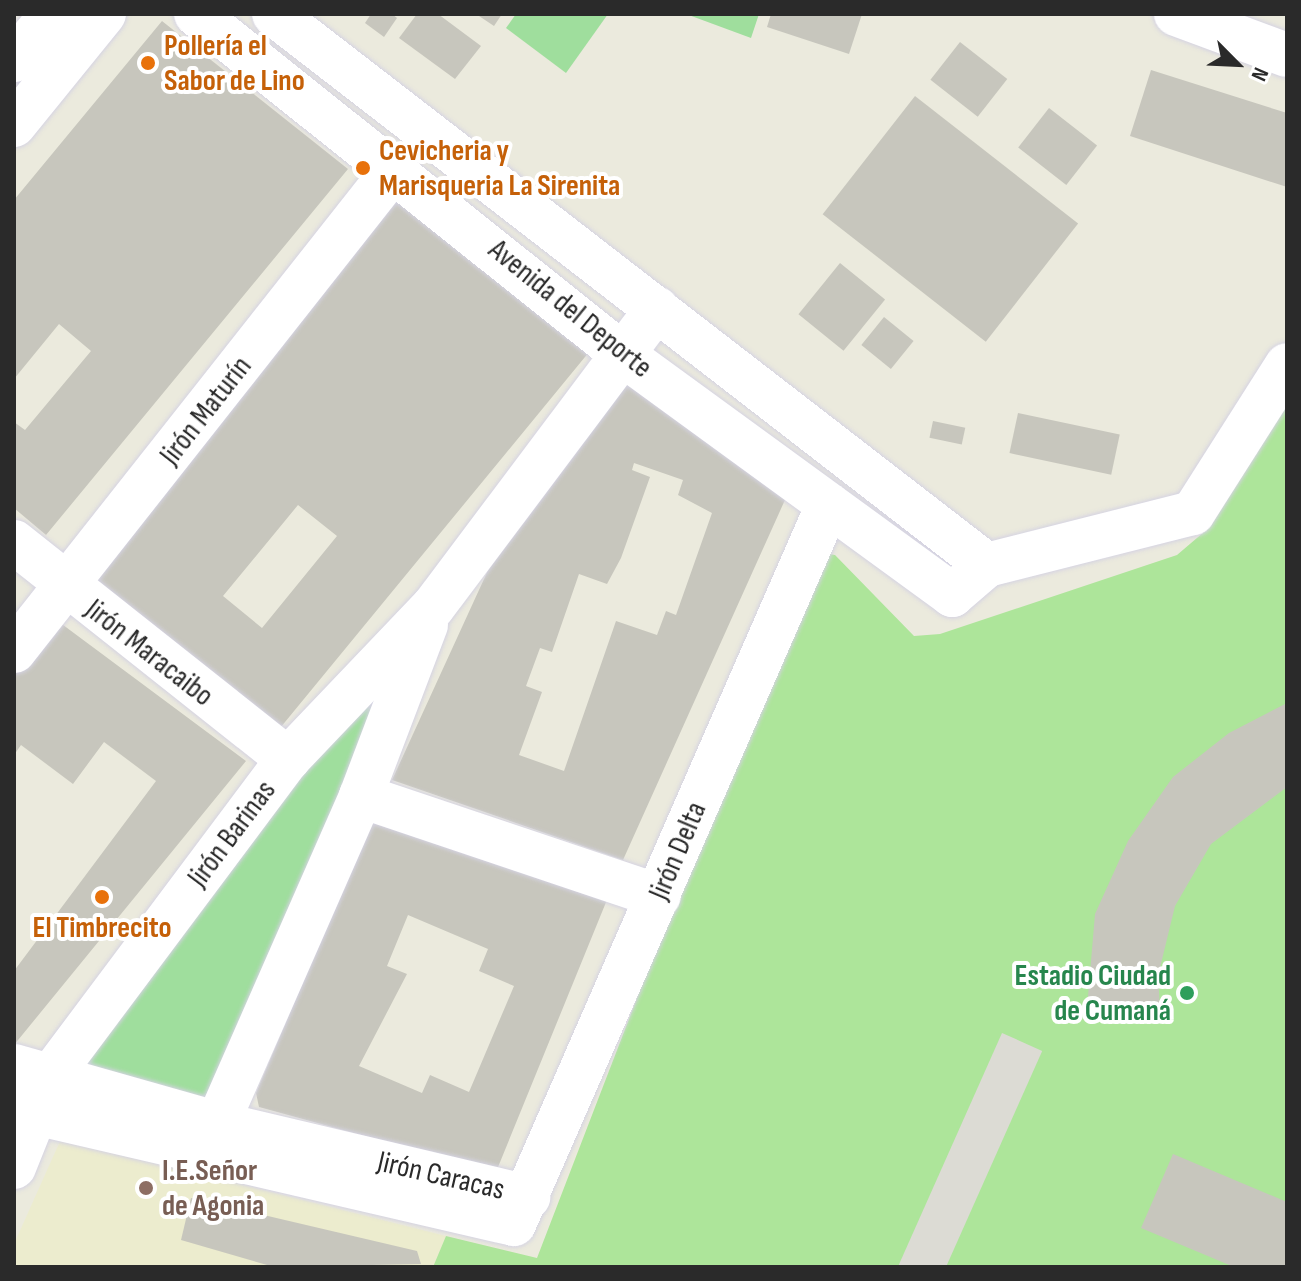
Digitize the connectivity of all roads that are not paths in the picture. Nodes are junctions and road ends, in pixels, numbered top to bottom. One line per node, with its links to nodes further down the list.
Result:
1 (52, 14): 7 (street)
2 (104, 14): 8 (street)
3 (196, 14): 9 (street, Avenida del Deporte)
4 (274, 14): 10 (street, Avenida del Deporte)
5 (1201, 17): 6 (street)
6 (1287, 55)
7 (14, 60)
8 (14, 125)
9 (395, 168): 11 (street, Avenida del Deporte); 16 (street, Jirón Maturín)
10 (657, 309): 11 (street, Jirón Barinas); 15 (street, Avenida del Deporte)
11 (626, 357): 13 (street, Avenida del Deporte); 17 (street, Jirón Barinas)
12 (1287, 365): 15 (street)
13 (828, 505): 15 (street, Avenida del Deporte); 21 (street, Jirón Delta)
14 (14, 542): 16 (street, Jirón Maracaibo)
15 (987, 565)
16 (67, 589): 18 (street, Jirón Maturín); 19 (street, Jirón Maracaibo)
17 (433, 607): 19 (street, Jirón Barinas); 20 (street, Jirón Barinas)
18 (14, 651)
19 (288, 759): 22 (street, Jirón Barinas)
20 (361, 796): 21 (street); 23 (street, Jirón Barinas)
21 (659, 896): 25 (street, Jirón Delta)
22 (29, 1091): 23 (street, Jirón Caracas); 24 (street, Jirón Barinas)
23 (210, 1139): 25 (street, Jirón Caracas)
24 (14, 1167)
25 (528, 1197)

